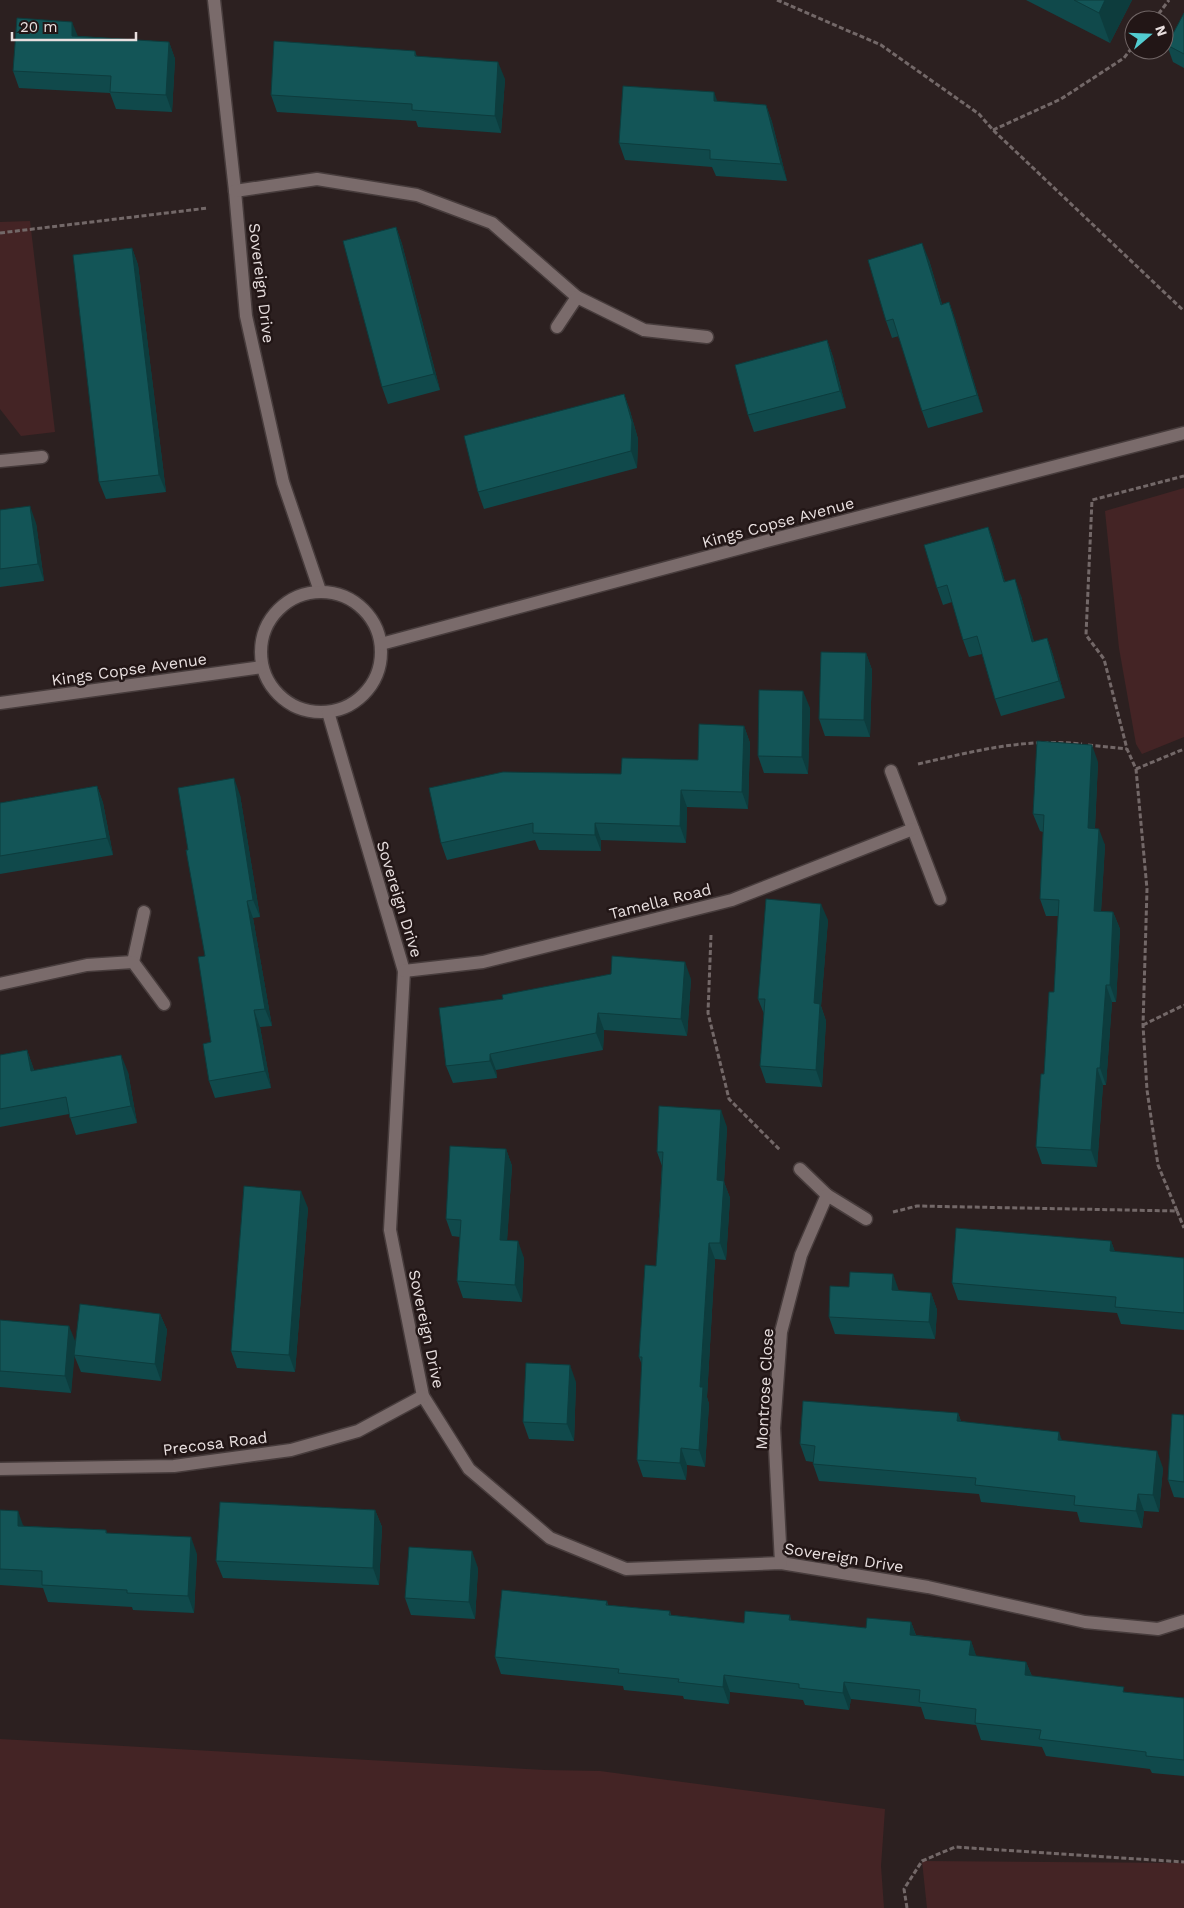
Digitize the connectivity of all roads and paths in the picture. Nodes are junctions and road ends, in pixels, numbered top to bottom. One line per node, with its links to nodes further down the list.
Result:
1 (214, 0): 5 (street, Sovereign Drive)
2 (777, 0): 4 (path)
3 (1124, 58): 4 (path)
4 (993, 130): 9 (path)
5 (235, 191): 6 (street, Sovereign Drive); 8 (street)
6 (236, 204): 7 (path); 16 (street, Sovereign Drive)
7 (0, 233)
8 (577, 297): 10 (street); 11 (street)
9 (1184, 311)
10 (556, 328)
11 (707, 337)
12 (1184, 433): 17 (street, Kings Copse Avenue)
13 (42, 457): 14 (street)
14 (0, 461)
15 (1184, 476): 21 (path)
16 (320, 591): 17 (street); 18 (street)
17 (382, 644): 20 (street)
18 (262, 667): 19 (street, Kings Copse Avenue); 20 (street)
19 (0, 703)
20 (328, 712): 30 (street, Sovereign Drive)
21 (1127, 749): 23 (path); 24 (path)
22 (1184, 749): 23 (path)
23 (1136, 769): 34 (path)
24 (891, 771): 25 (street)
25 (913, 829): 26 (street); 27 (street, Tamella Road)
26 (940, 899)
27 (712, 905): 30 (street, Tamella Road); 35 (path)
28 (144, 912): 29 (street)
29 (133, 962): 31 (street); 32 (street)
30 (404, 971): 40 (street, Sovereign Drive)
31 (0, 984)
32 (164, 1004)
33 (1184, 1005): 34 (path)
34 (1142, 1025): 37 (path)
35 (800, 1169): 36 (street)
36 (827, 1194): 38 (street); 42 (street, Montrose Close)
37 (1177, 1211): 38 (path); 39 (path)
38 (866, 1219)
39 (1184, 1228)
40 (423, 1396): 41 (street, Precosa Road); 42 (street, Sovereign Drive)
41 (0, 1469)
42 (781, 1563): 43 (street, Sovereign Drive)
43 (1184, 1621)
44 (1184, 1862): 45 (path)
45 (907, 1908)

